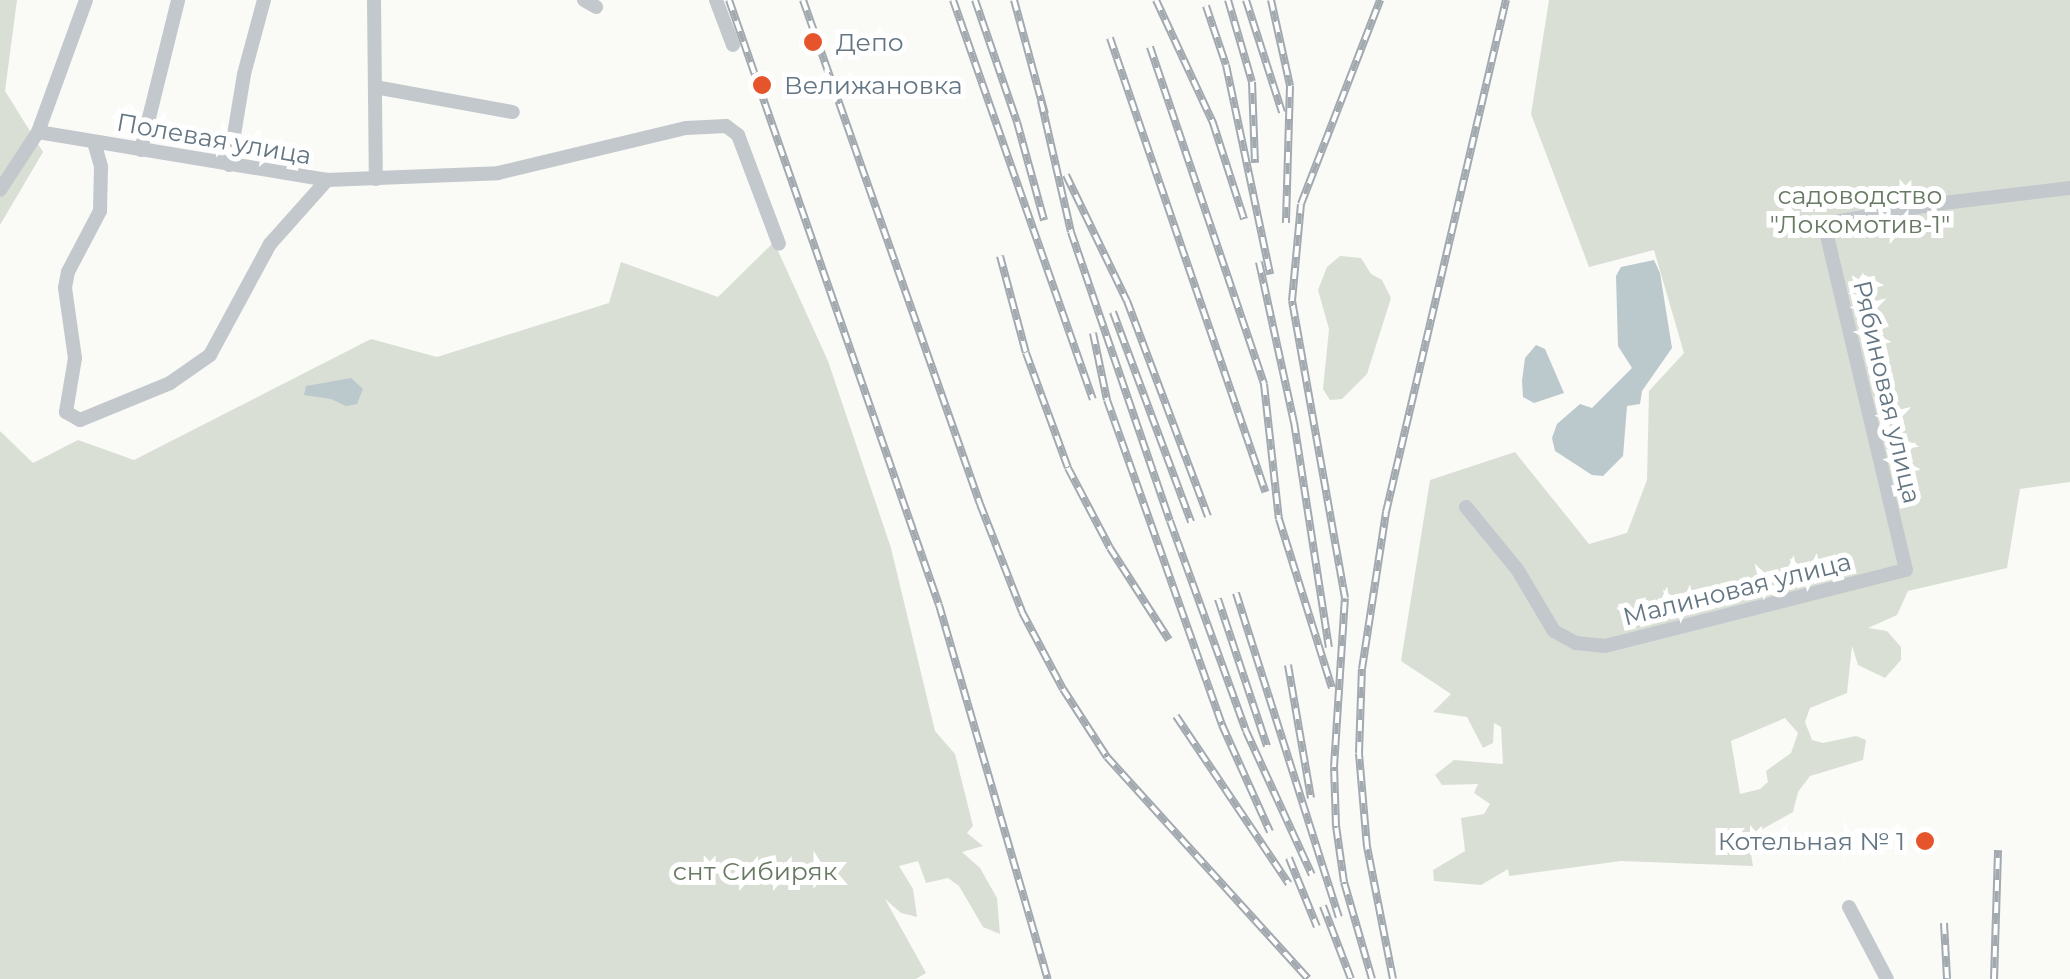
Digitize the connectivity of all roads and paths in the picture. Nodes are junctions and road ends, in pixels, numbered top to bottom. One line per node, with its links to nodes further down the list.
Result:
1 (86, 0): 9 (street)
2 (178, 0): 11 (street)
3 (264, 0): 12 (street)
4 (374, 0): 7 (street)
5 (716, 0): 6 (street)
6 (732, 45)
7 (375, 87): 8 (street); 13 (street)
8 (513, 112)
9 (38, 132): 10 (street, Полевая улица); 16 (street)
10 (94, 142): 11 (street, Полевая улица); 14 (street, Полевая улица)
11 (141, 150): 12 (street, Полевая улица)
12 (229, 166): 14 (street, Полевая улица)
13 (376, 179): 14 (street, Полевая улица); 17 (street, Полевая улица)
14 (326, 180)
15 (2070, 188): 19 (street, Рябиновая улица)
16 (0, 190)
17 (779, 244)
18 (1466, 507): 19 (street, Малиновая улица)
19 (1906, 570)
20 (1849, 908): 21 (street)
21 (1887, 979)

